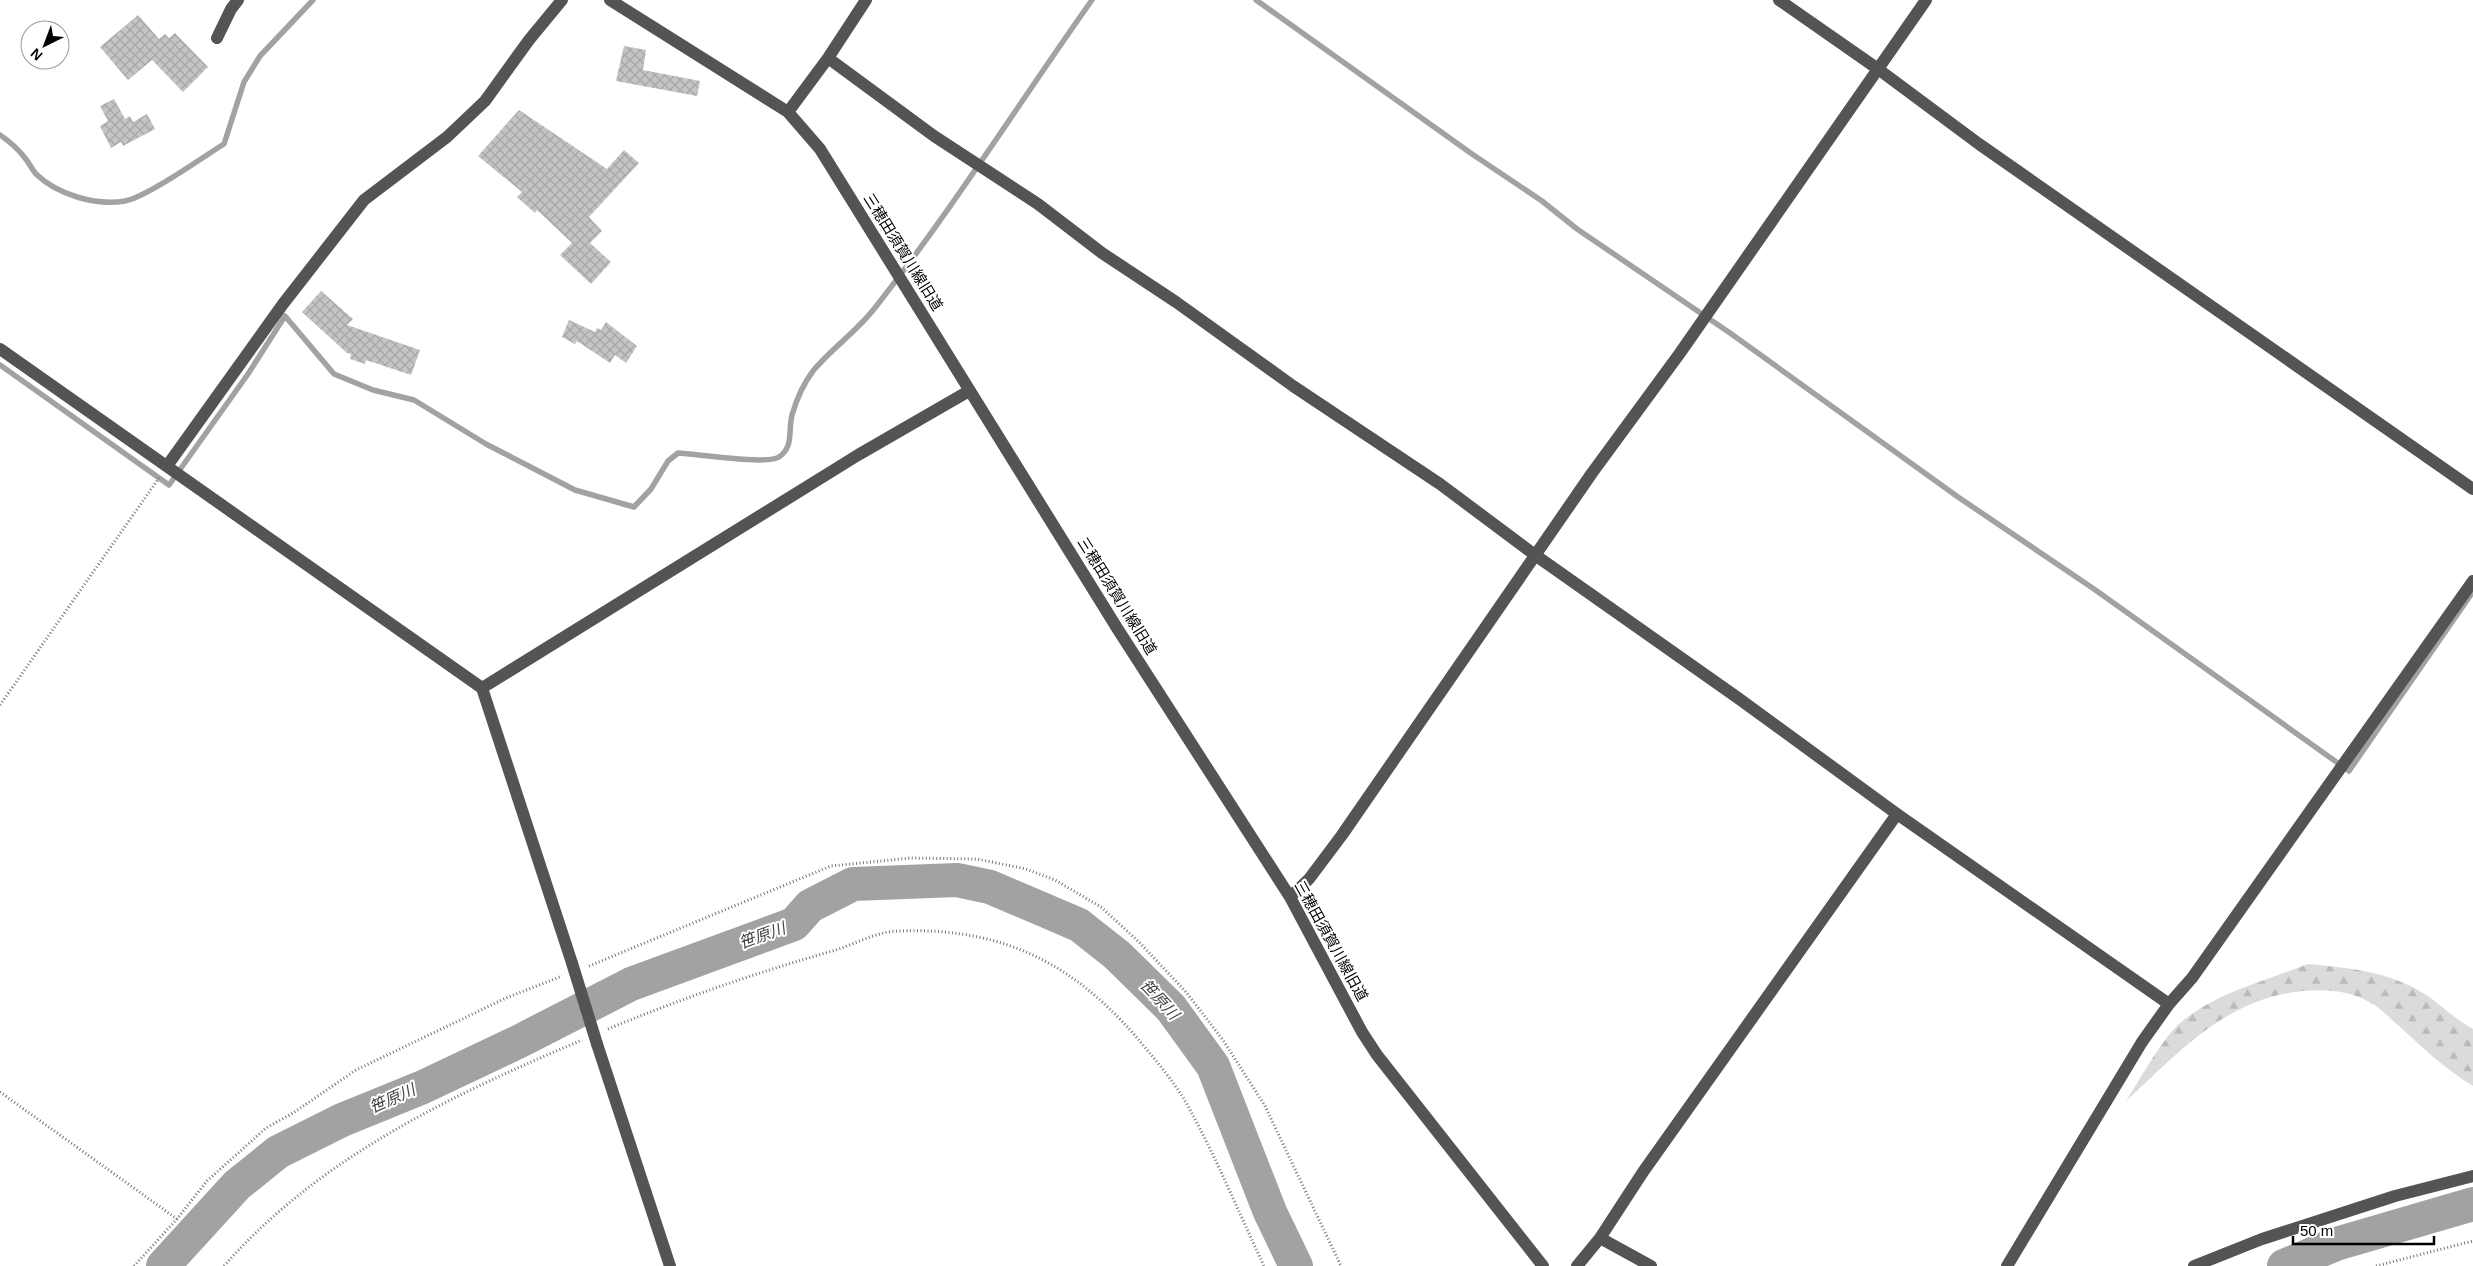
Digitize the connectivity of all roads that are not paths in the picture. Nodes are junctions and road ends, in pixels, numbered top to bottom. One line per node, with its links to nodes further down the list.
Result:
1 (238, 0): 7 (street)
2 (562, 0): 13 (street)
3 (610, 0): 10 (street, 三穂田須賀川線旧道)
4 (866, 0): 8 (street)
5 (1779, 0): 9 (street)
6 (1926, 0): 9 (street)
7 (218, 38)
8 (828, 58): 10 (street); 15 (street)
9 (1878, 69): 14 (street); 15 (street)
10 (788, 112): 12 (street, 三穂田須賀川線旧道)
11 (0, 348): 13 (street)
12 (969, 390): 17 (street); 19 (street, 三穂田須賀川線旧道)
13 (167, 466): 17 (street)
14 (2473, 489)
15 (1534, 555): 18 (street); 19 (street)
16 (2473, 581): 20 (street)
17 (482, 688): 23 (street, bridge)
18 (1897, 814): 20 (street); 22 (street)
19 (1290, 897): 24 (street, 三穂田須賀川線旧道)
20 (2169, 1004): 27 (street)
21 (2473, 1176): 28 (street)
22 (1600, 1238): 25 (street); 26 (street)
23 (670, 1266)
24 (1543, 1266)
25 (1577, 1266)
26 (1651, 1266)
27 (2007, 1266)
28 (2194, 1266)

